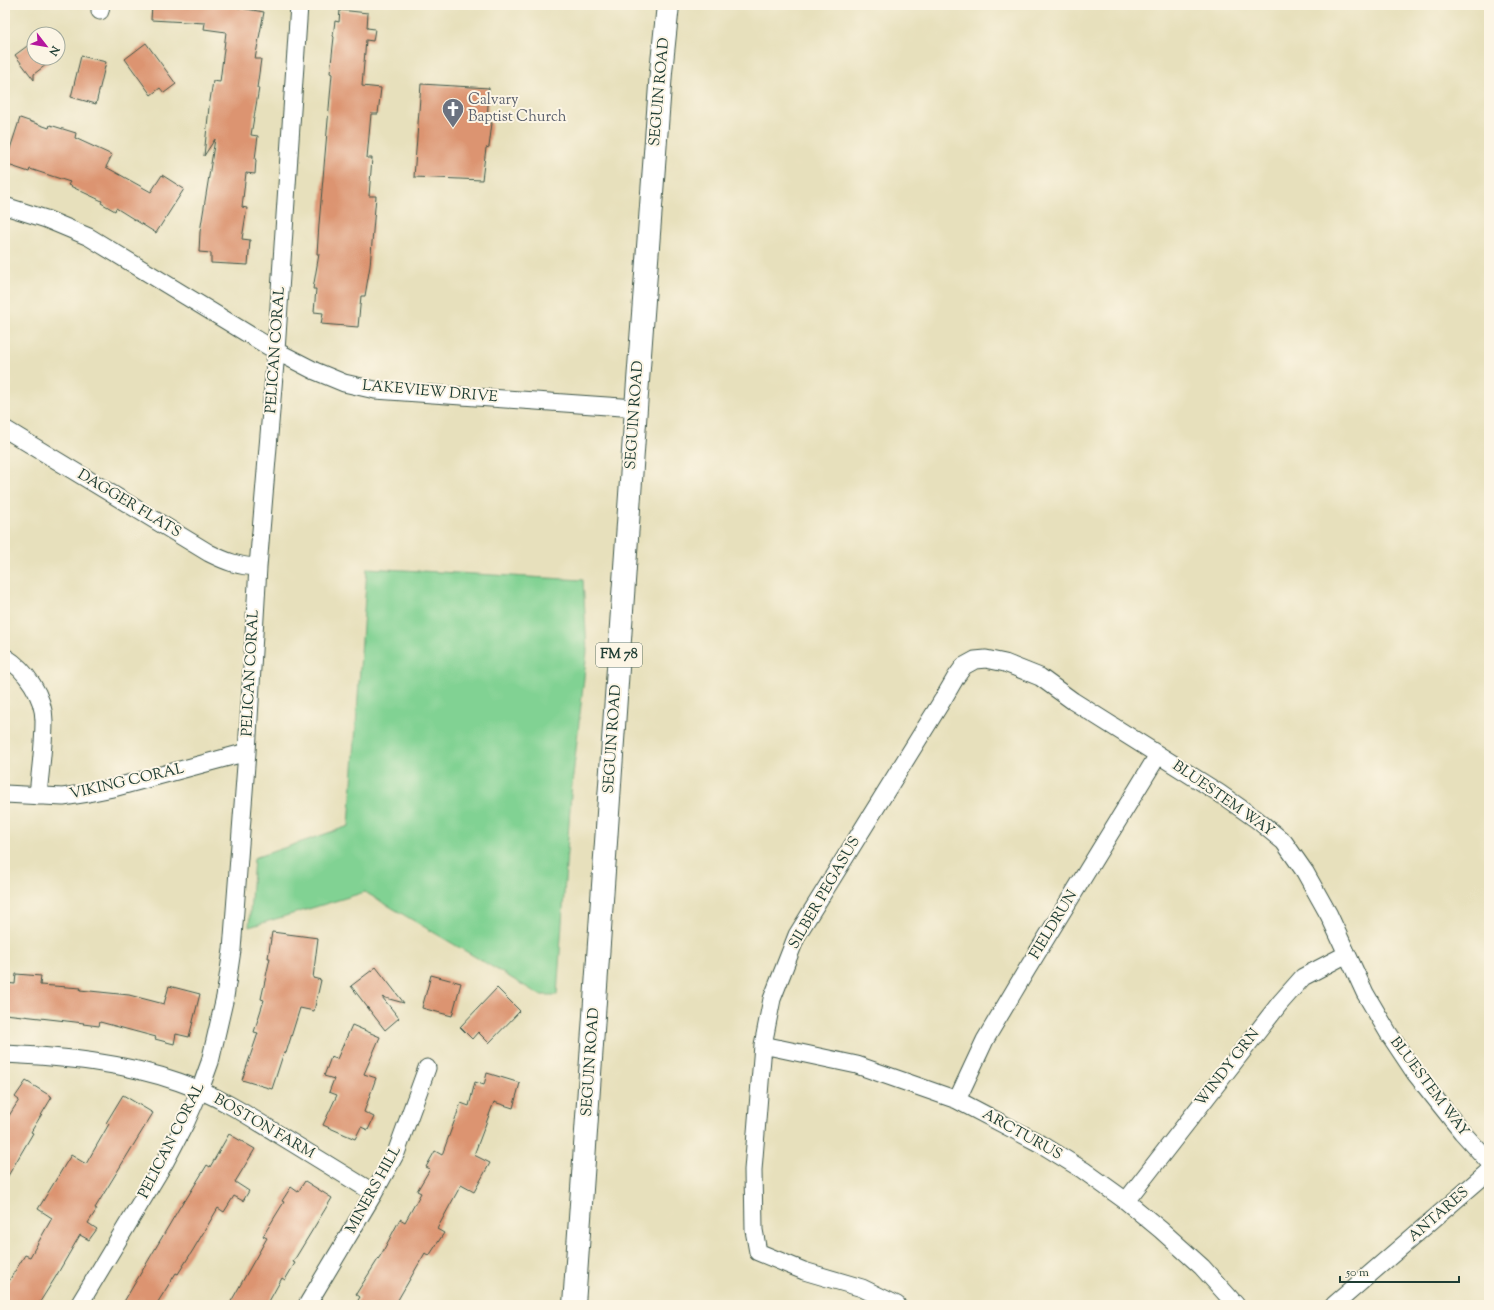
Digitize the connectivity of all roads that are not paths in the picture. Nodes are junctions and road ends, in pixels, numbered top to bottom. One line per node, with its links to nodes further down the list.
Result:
1 (299, 5): 4 (street, PELICAN CORAL)
2 (668, 5): 5 (main road, SEGUIN ROAD / FM 78)
3 (5, 206): 4 (street, LAKEVIEW DRIVE)
4 (276, 351): 5 (street, LAKEVIEW DRIVE); 7 (street, PELICAN CORAL)
5 (636, 408): 26 (main road, SEGUIN ROAD / FM 78)
6 (5, 429): 7 (street, DAGGER FLATS)
7 (258, 567): 10 (street, PELICAN CORAL)
8 (5, 657): 13 (street)
9 (975, 660): 11 (street, BLUESTEM WAY); 15 (street, SILBER PEGASUS)
10 (247, 752): 13 (street, VIKING CORAL); 18 (street, PELICAN CORAL)
11 (1158, 755): 14 (street, BLUESTEM WAY); 19 (street, FIELDRUN)
12 (5, 794): 13 (street, VIKING CORAL)
13 (38, 796)
14 (1347, 954): 20 (street, BLUESTEM WAY); 23 (street, WINDY GRN)
15 (763, 1045): 19 (street, ARCTURUS); 27 (street, SILBER PEGASUS)
16 (5, 1054): 18 (street, BOSTON FARM)
17 (427, 1068): 22 (street, MINERS HILL)
18 (200, 1090): 22 (street, BOSTON FARM); 24 (street, PELICAN CORAL)
19 (957, 1100): 23 (street, ARCTURUS)
20 (1489, 1162)
21 (1489, 1171): 29 (street, ANTARES)
22 (374, 1193): 25 (street, MINERS HILL)
23 (1126, 1201): 28 (street, ARCTURUS)
24 (79, 1305)
25 (307, 1305)
26 (574, 1305)
27 (897, 1305)
28 (1236, 1305)
29 (1334, 1305)

